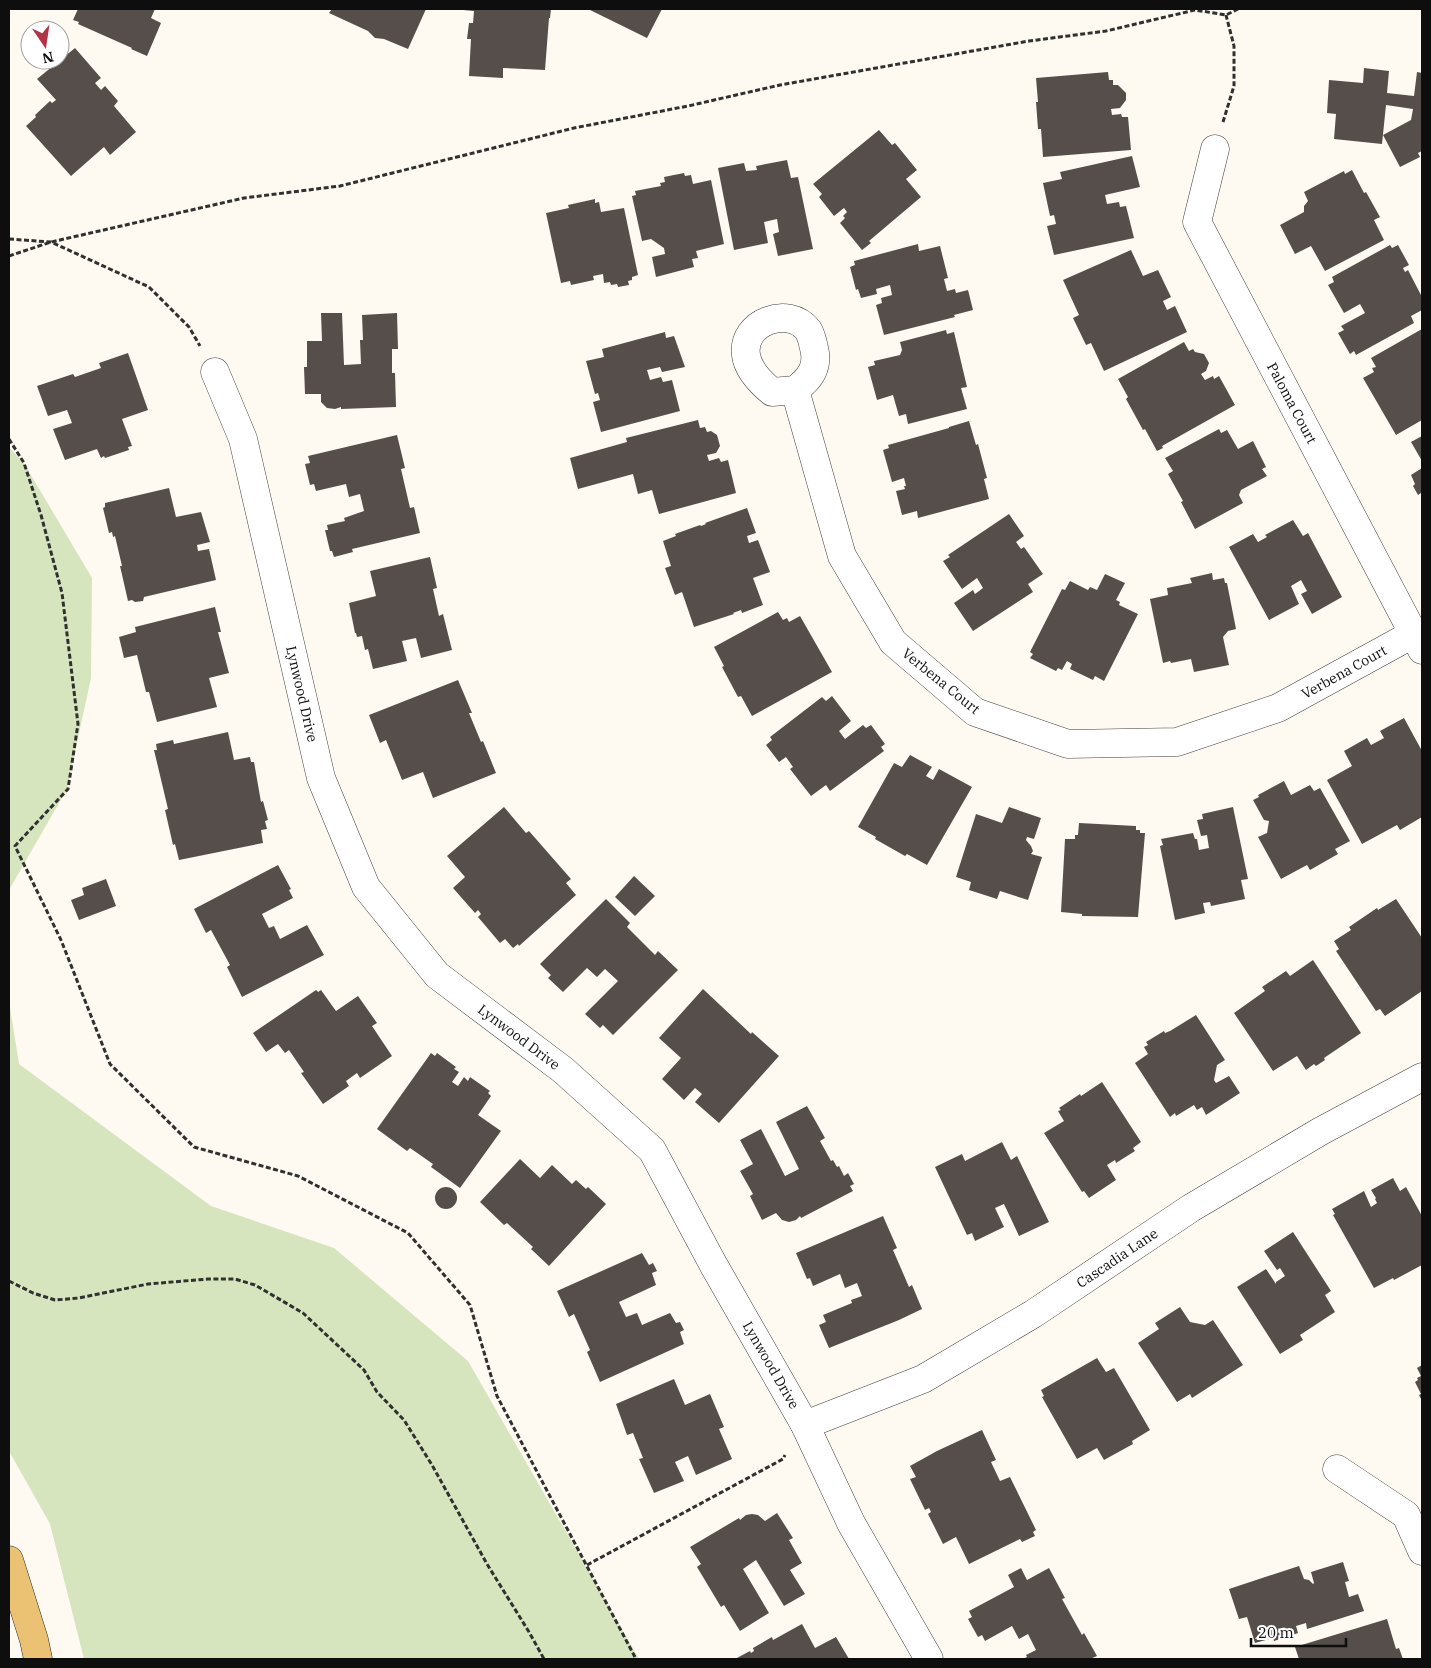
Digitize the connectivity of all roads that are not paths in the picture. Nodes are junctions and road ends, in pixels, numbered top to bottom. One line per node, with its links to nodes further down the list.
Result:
1 (1215, 149): 4 (street, Paloma Court)
2 (215, 372): 6 (street, Lynwood Drive)
3 (795, 390): 4 (street, Verbena Court)
4 (1418, 642)
5 (1422, 1078): 6 (street, Cascadia Lane)
6 (805, 1425): 11 (street, Lynwood Drive)
7 (1337, 1469): 8 (street)
8 (1422, 1551)
9 (9, 1560): 10 (main road)
10 (38, 1659)
11 (929, 1659)

